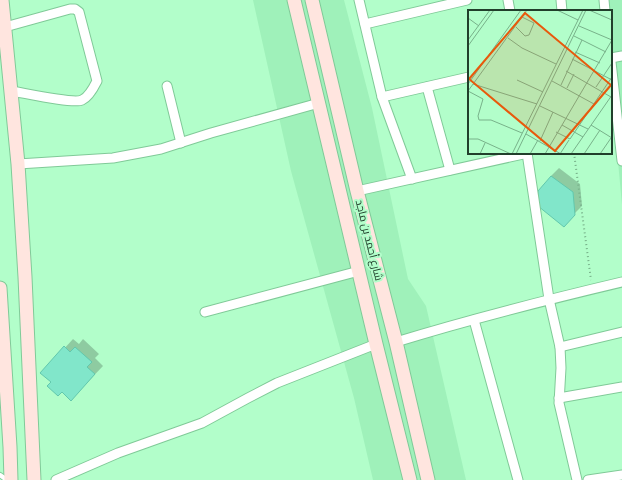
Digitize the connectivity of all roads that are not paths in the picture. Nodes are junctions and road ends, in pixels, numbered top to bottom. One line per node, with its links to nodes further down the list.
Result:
1 (2, 0): 13 (main road)
2 (294, 0): 22 (main road, شارع أحمد بن ماجد)
3 (312, 0): 31 (main road, شارع أحمد بن ماجد)
4 (359, 0): 12 (street)
5 (467, 0): 12 (street)
6 (508, 0): 9 (street)
7 (561, 0): 10 (street)
8 (604, 0): 11 (street)
9 (510, 10)
10 (562, 10)
11 (605, 10)
12 (365, 24): 21 (street)
13 (5, 27): 20 (main road); 20 (street)
14 (622, 56): 15 (street)
15 (612, 58)
16 (468, 77): 19 (street)
17 (612, 82): 23 (street)
18 (167, 86): 24 (street)
19 (427, 87): 21 (street); 29 (street)
20 (11, 91): 28 (main road)
21 (382, 97): 30 (street)
22 (319, 103): 24 (street); 32 (main road, شارع أحمد بن ماجد)
23 (615, 140): 27 (street)
24 (181, 142): 28 (street)
25 (523, 154): 29 (street)
26 (528, 154): 35 (street)
27 (622, 161)
28 (18, 164): 49 (main road)
29 (450, 170): 30 (street)
30 (412, 179): 31 (street)
31 (357, 191): 39 (main road, شارع أحمد بن ماجد)
32 (359, 271): 36 (street); 40 (main road, شارع أحمد بن ماجد)
33 (622, 282): 35 (street)
34 (0, 288): 48 (main road)
35 (549, 299): 37 (street); 41 (street)
36 (205, 312)
37 (474, 320): 39 (street); 53 (street)
38 (622, 332): 41 (street)
39 (396, 342): 52 (main road, شارع أحمد بن ماجد)
40 (376, 344): 46 (street); 51 (main road, شارع أحمد بن ماجد)
41 (560, 347): 43 (street)
42 (622, 387): 43 (street)
43 (559, 398): 54 (street)
44 (0, 475): 47 (lane)
45 (622, 475): 55 (street)
46 (76, 476): 50 (street)
47 (7, 480)
48 (11, 480)
49 (34, 480)
50 (56, 480)
51 (410, 480)
52 (428, 480)
53 (518, 480)
54 (577, 480)
55 (588, 480)

